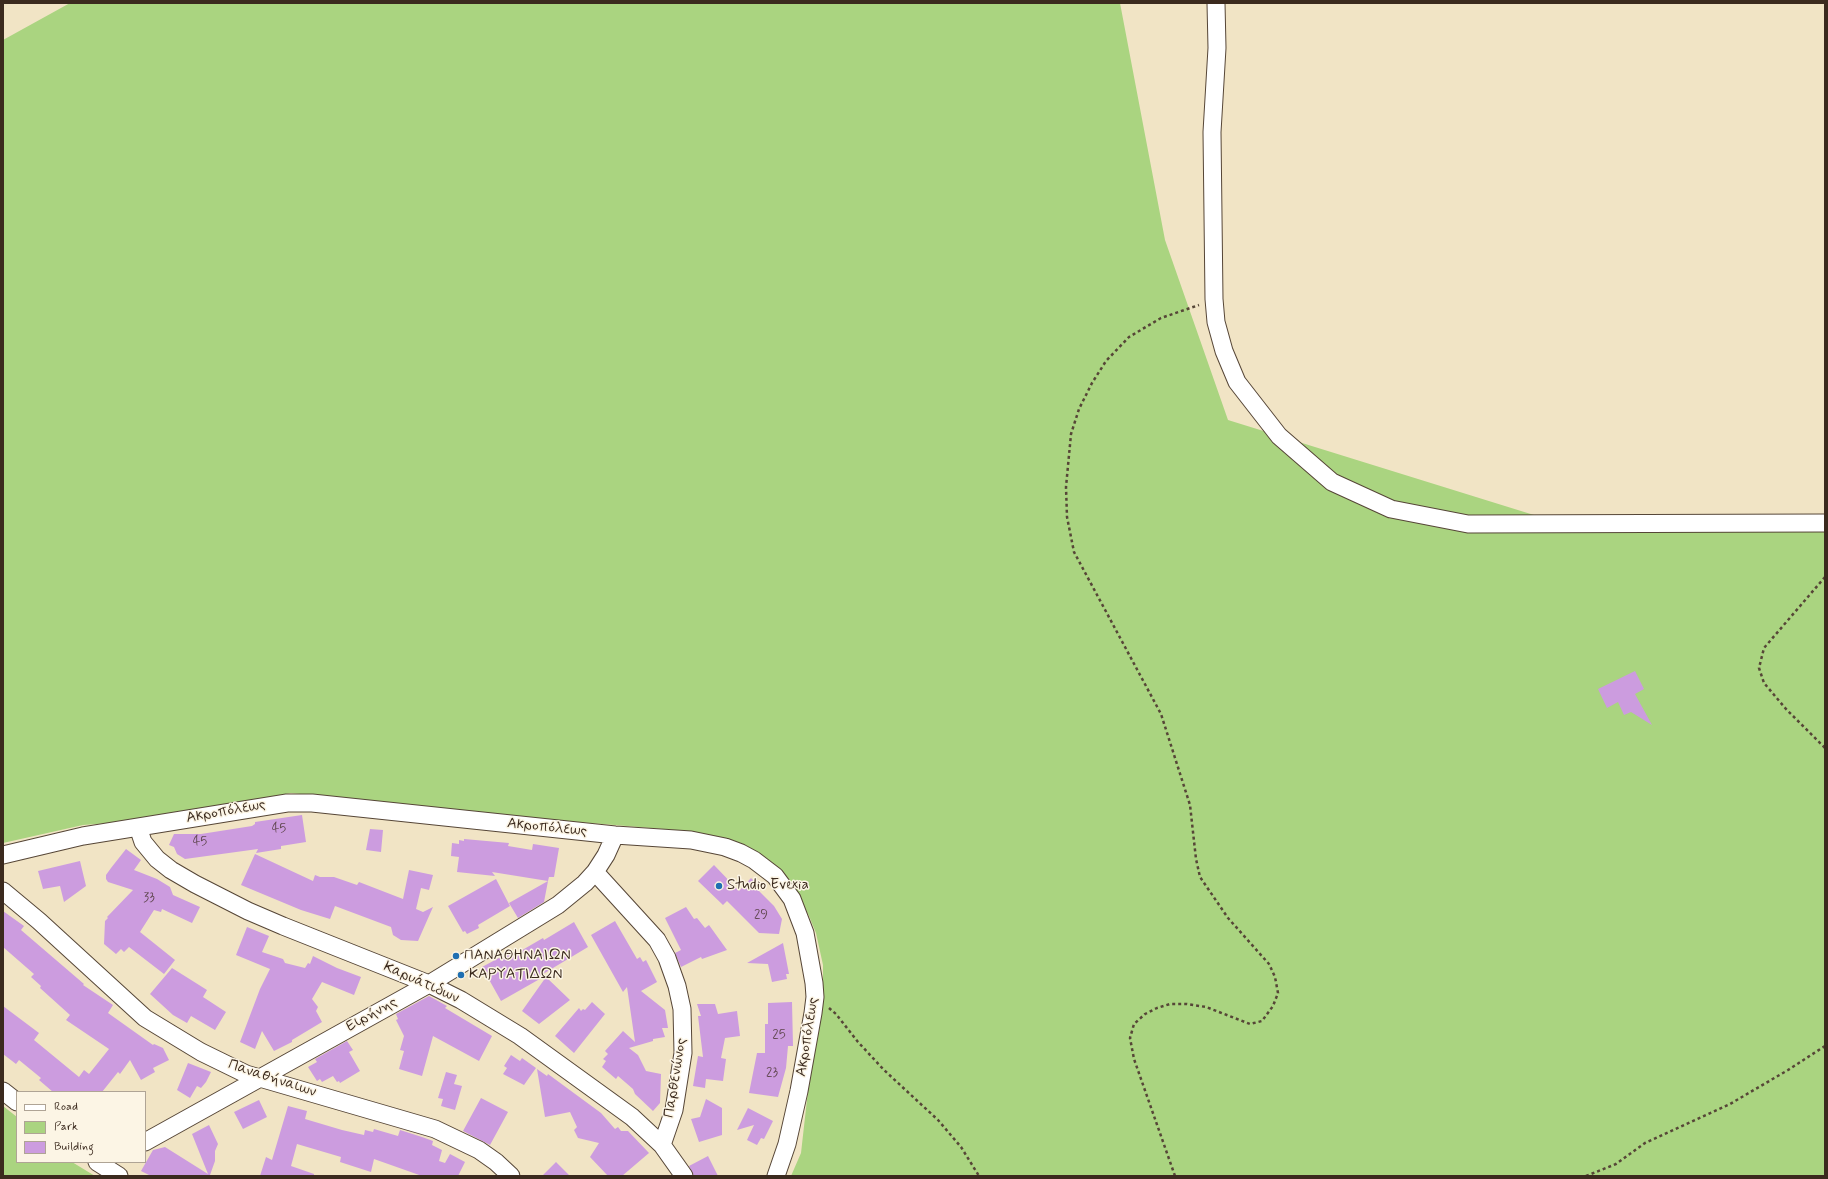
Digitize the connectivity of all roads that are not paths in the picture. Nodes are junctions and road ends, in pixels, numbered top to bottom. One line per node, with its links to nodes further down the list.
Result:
1 (1216, 3): 2 (street)
2 (1825, 523)
3 (138, 827): 4 (street, Ακροπόλεως); 5 (street, Ακροπόλεως); 8 (street, Καρυάτιδων)
4 (615, 835): 6 (street, Ειρήνης); 18 (street, Ακροπόλεως)
5 (3, 855)
6 (595, 872): 8 (street, Ειρήνης); 13 (street, Παρθενώνος)
7 (3, 891): 9 (street, Παναθήναιων)
8 (429, 984): 9 (street, Ειρήνης); 13 (street, Καρυάτιδων)
9 (261, 1079): 12 (street, Ειρήνης); 16 (street, Παναθήναιων)
10 (3, 1091): 11 (street)
11 (16, 1101)
12 (146, 1141)
13 (662, 1145): 17 (street, Καρυάτιδων)
14 (103, 1163): 15 (street)
15 (119, 1176)
16 (511, 1176)
17 (684, 1176)
18 (776, 1176)

